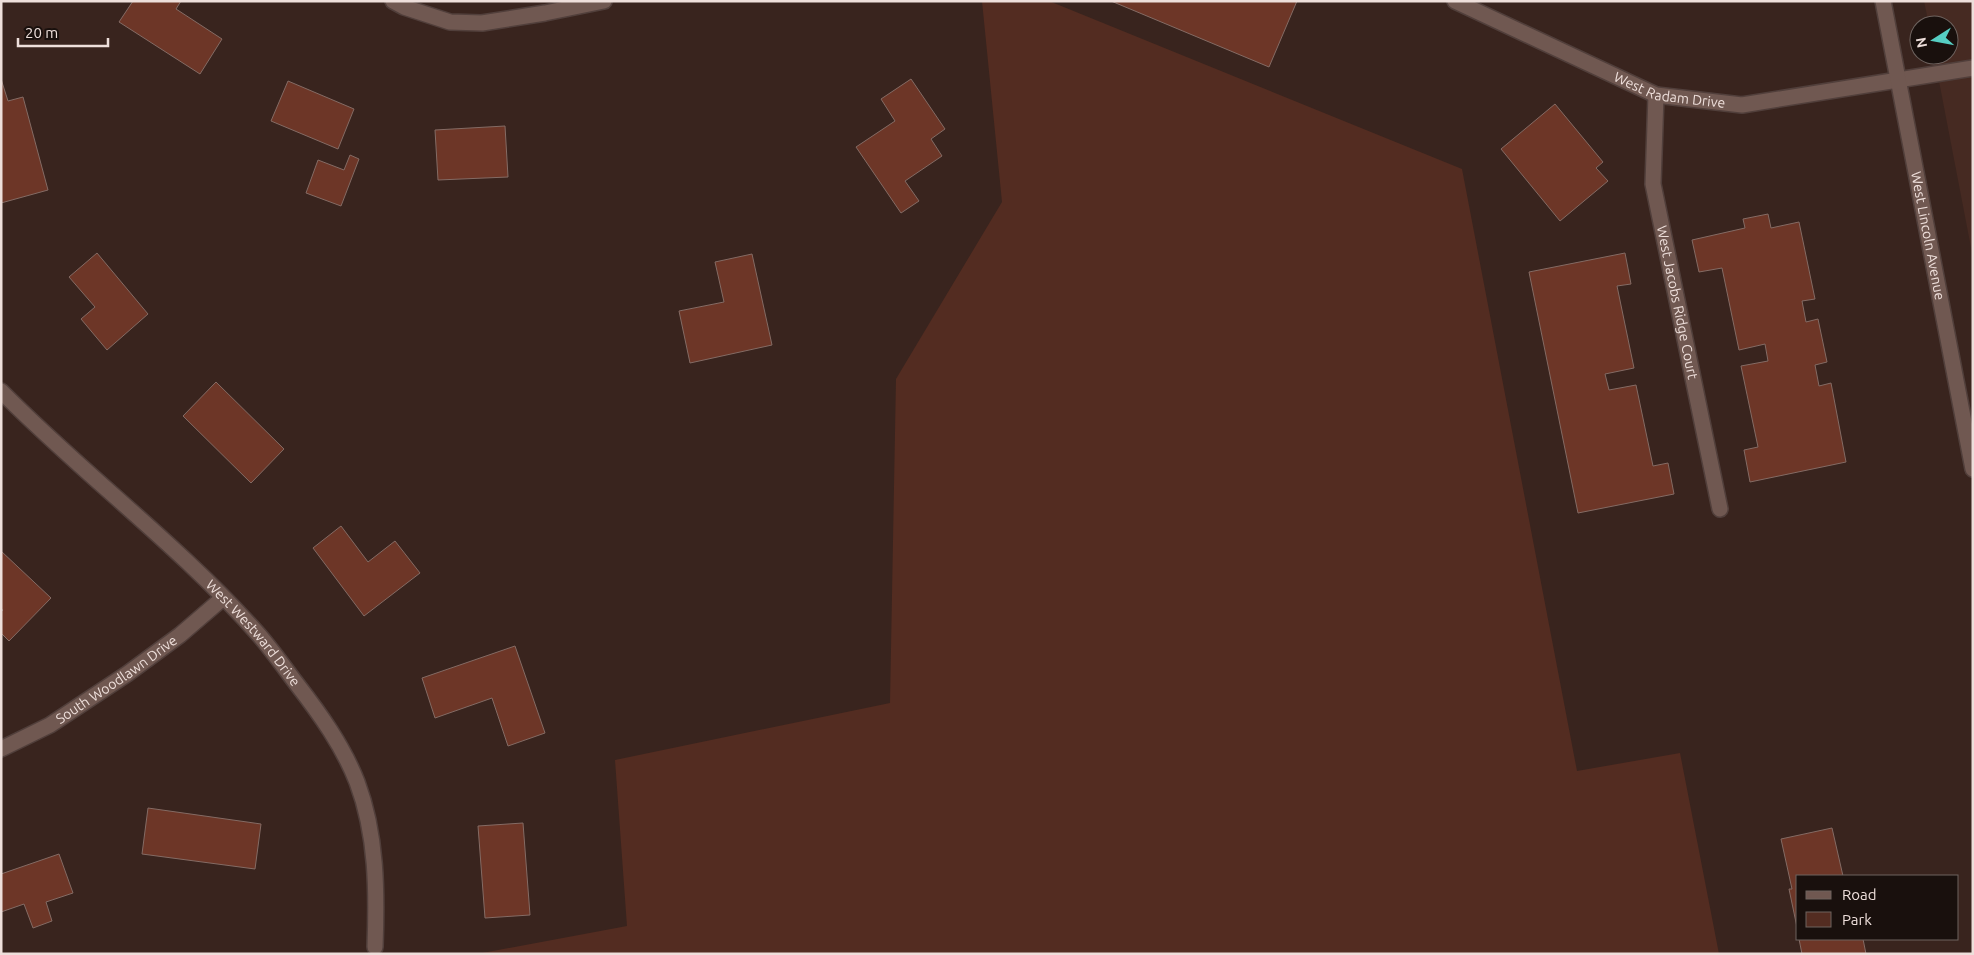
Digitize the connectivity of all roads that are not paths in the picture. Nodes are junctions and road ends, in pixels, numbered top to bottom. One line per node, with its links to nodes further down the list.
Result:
1 (393, 1): 2 (street)
2 (604, 1)
3 (1455, 1): 5 (street, West Radam Drive)
4 (1883, 1): 7 (street, West Lincoln Avenue)
5 (1470, 4): 8 (street, West Radam Drive)
6 (1973, 68): 7 (street, West Radam Drive)
7 (1898, 79): 8 (street, West Radam Drive); 10 (street, West Lincoln Avenue)
8 (1656, 94): 11 (street, West Jacobs Ridge Court)
9 (1, 391): 12 (street, West Westward Drive)
10 (1973, 470)
11 (1720, 509)
12 (223, 598): 13 (street, South Woodlawn Drive); 14 (street, West Westward Drive)
13 (1, 749)
14 (374, 946)

